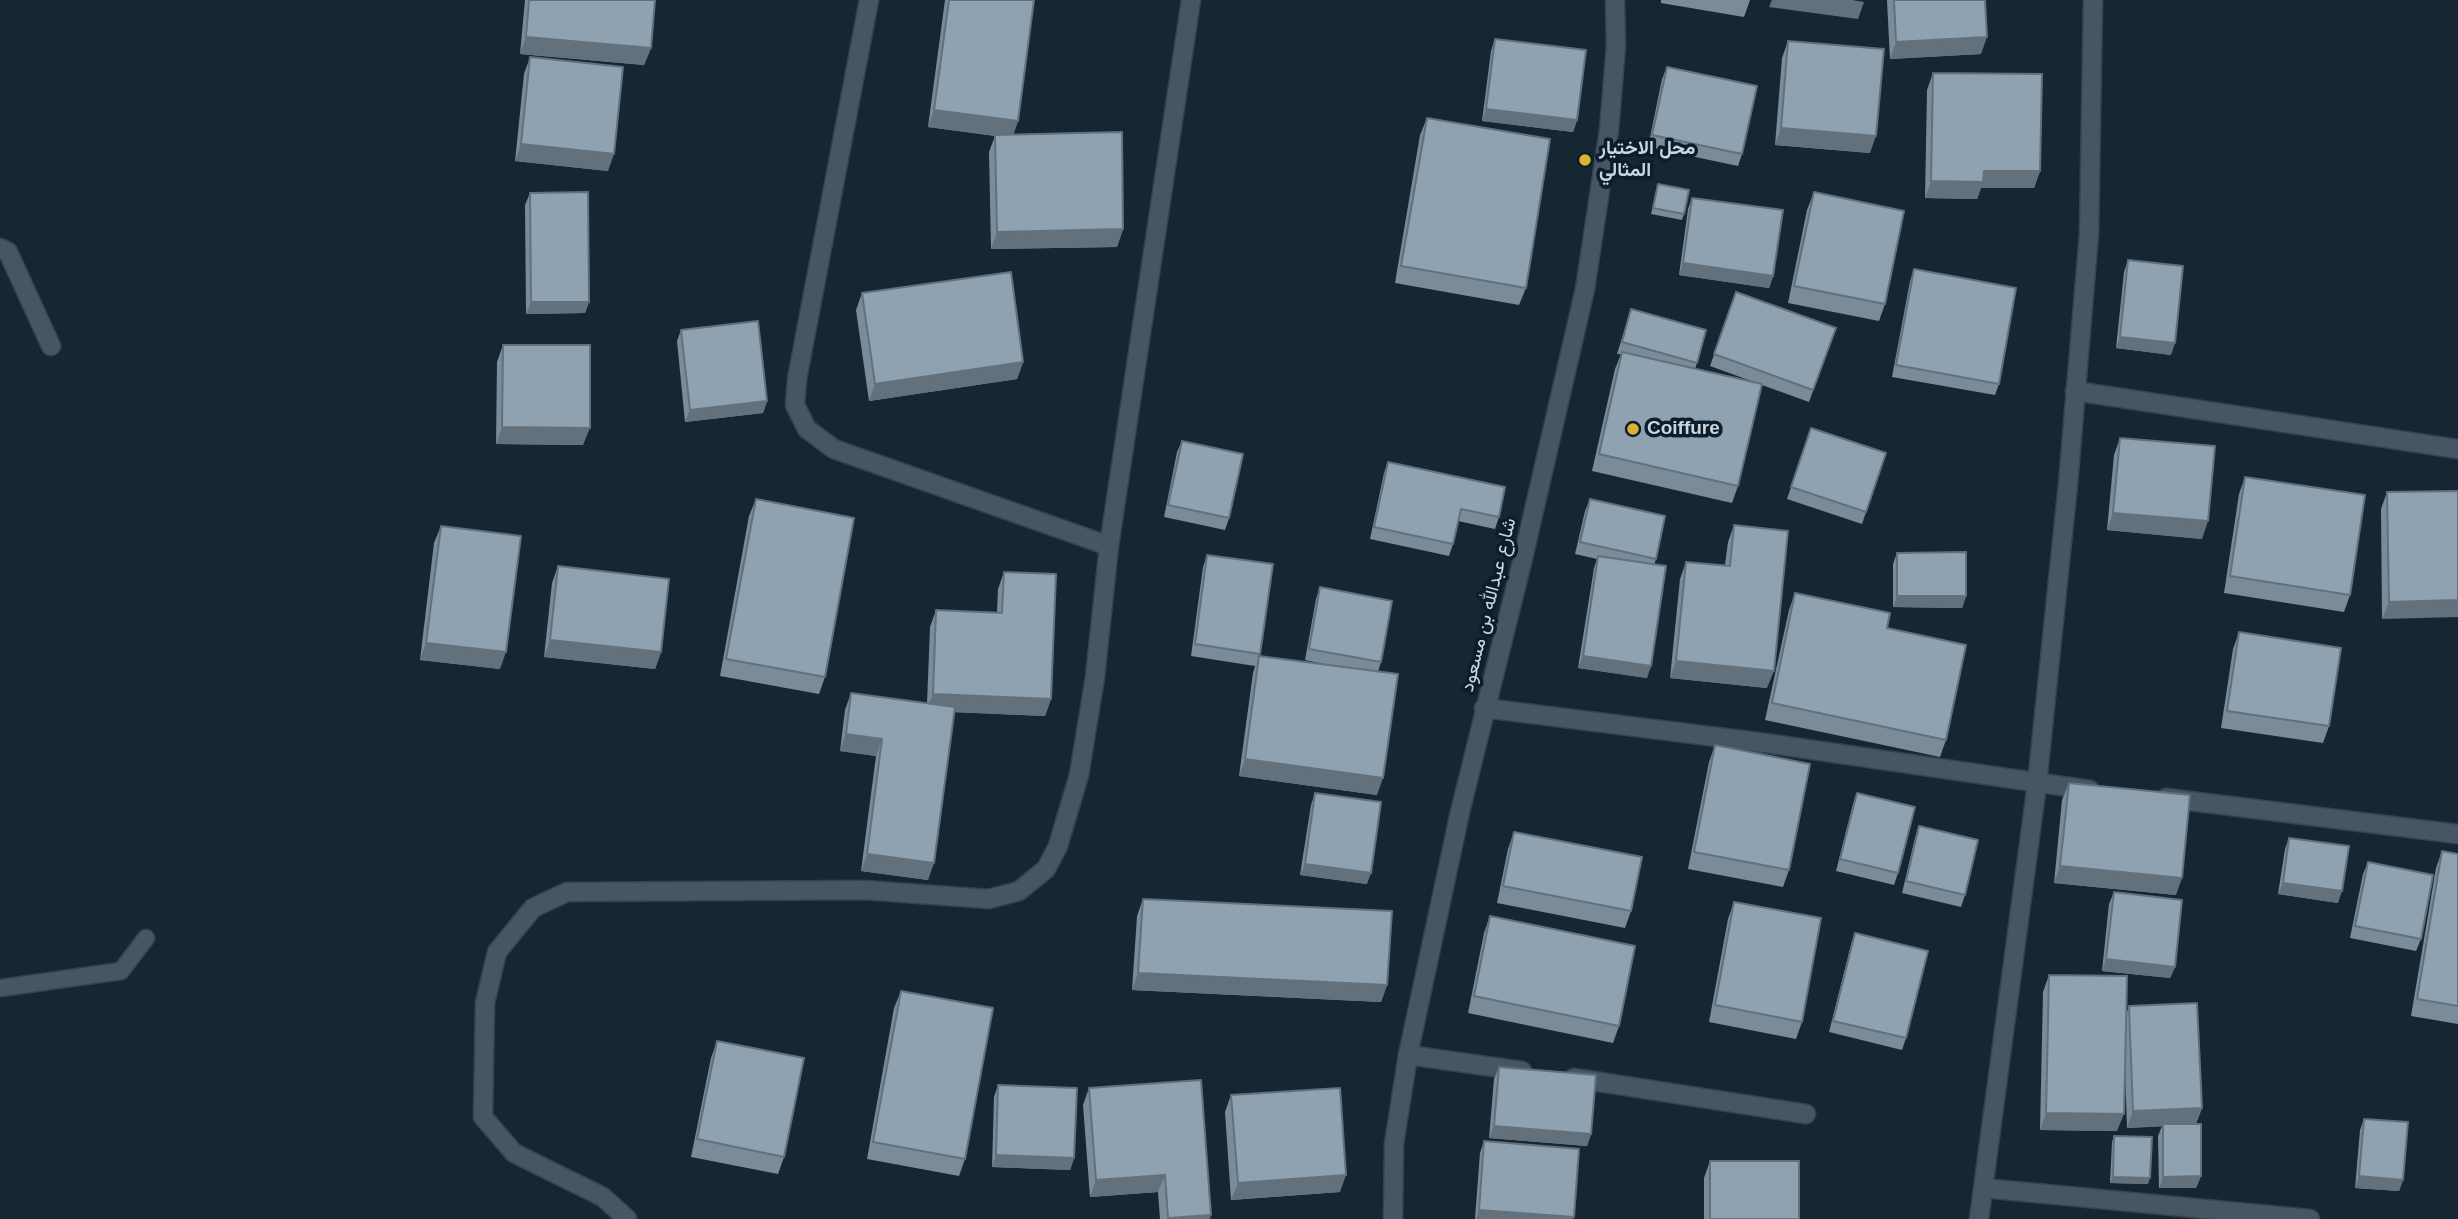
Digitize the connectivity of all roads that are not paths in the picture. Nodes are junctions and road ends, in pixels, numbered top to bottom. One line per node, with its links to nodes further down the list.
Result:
1 (869, 0): 9 (street)
2 (1191, 0): 9 (street)
3 (1615, 0): 10 (street, شارع عبدالله بن مسعود)
4 (2093, 0): 7 (street)
5 (0, 248): 6 (street)
6 (51, 346)
7 (2075, 391): 8 (street); 11 (street)
8 (2458, 449)
9 (1109, 546): 20 (street)
10 (1484, 708): 11 (street); 17 (street, شارع عبدالله بن مسعود)
11 (2037, 784): 12 (street); 19 (street)
12 (2105, 792)
13 (2146, 796): 14 (street)
14 (2458, 834)
15 (146, 938): 16 (lane)
16 (0, 988)
17 (1408, 1055): 18 (street); 21 (street, شارع عبدالله بن مسعود)
18 (1806, 1114)
19 (1983, 1188): 22 (street); 23 (street)
20 (627, 1219)
21 (1392, 1219)
22 (1979, 1219)
23 (2310, 1219)

